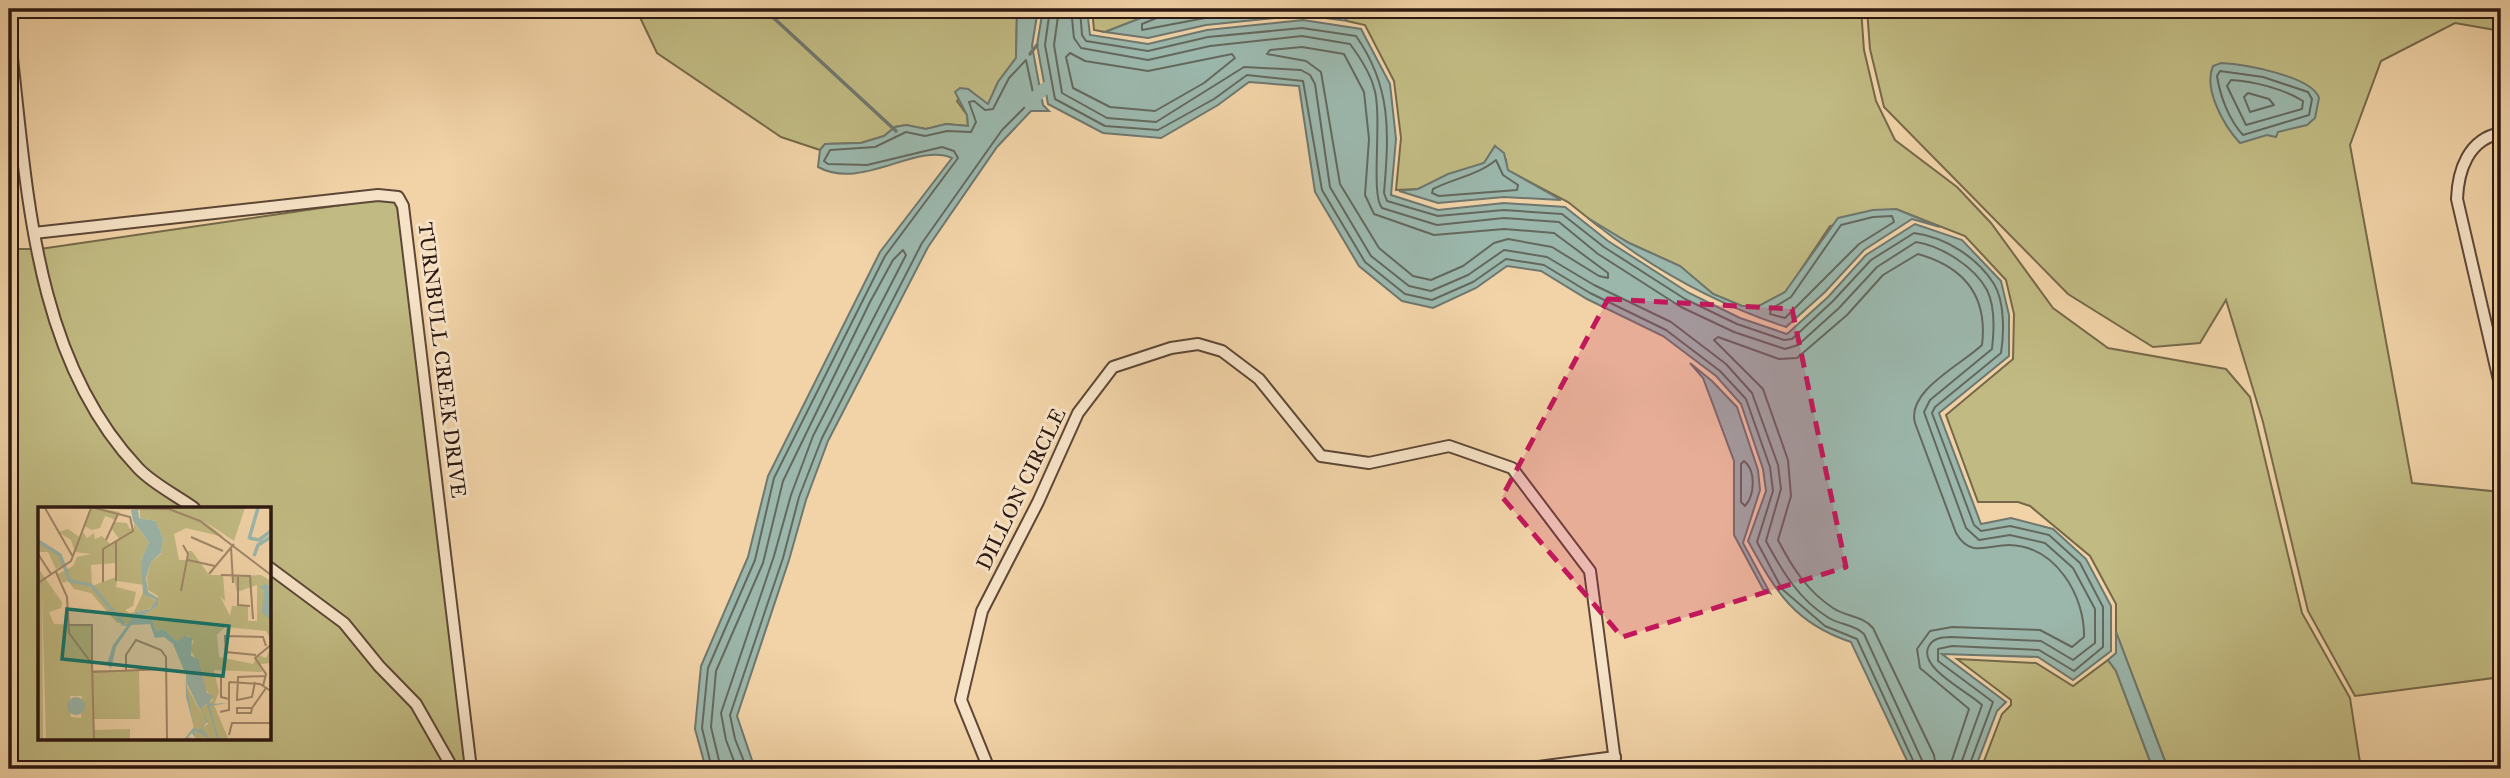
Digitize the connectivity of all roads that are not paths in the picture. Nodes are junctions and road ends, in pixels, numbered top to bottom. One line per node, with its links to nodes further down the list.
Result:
1 (9, 32): 3 (street)
2 (2501, 133): 4 (street)
3 (34, 233): 5 (street); 9 (street, TURNBULL CREEK DRIVE)
4 (2501, 389)
5 (191, 507)
6 (271, 569): 8 (street)
7 (1615, 757): 10 (street, DILLON CIRCLE); 11 (street); 12 (street, DILLON CIRCLE)
8 (453, 769)
9 (471, 769)
10 (989, 769)
11 (1523, 769)
12 (1616, 769)

